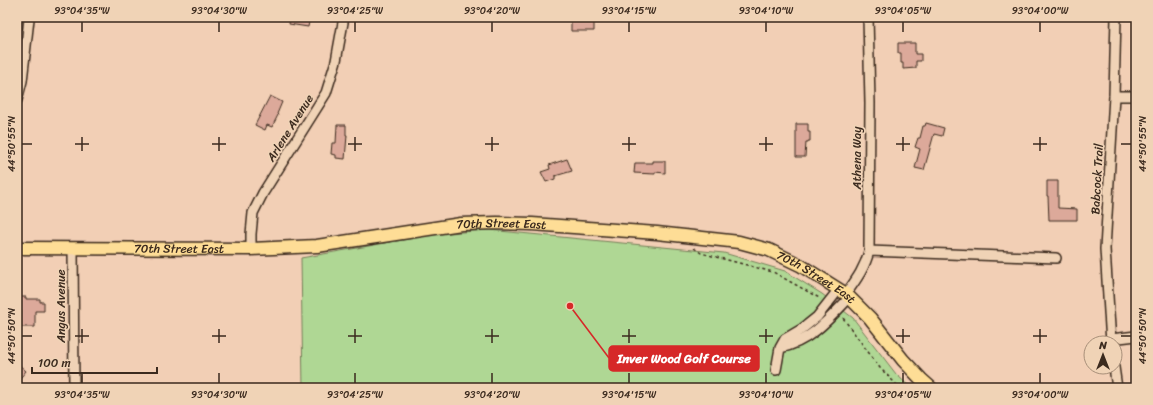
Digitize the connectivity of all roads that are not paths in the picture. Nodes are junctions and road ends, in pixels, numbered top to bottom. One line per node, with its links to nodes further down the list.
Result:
1 (344, 17): 10 (street, Arlene Avenue)
2 (868, 17): 11 (street, Athena Way)
3 (1116, 17): 5 (street, Babcock Trail)
4 (30, 18): 7 (street)
5 (1114, 96): 6 (street); 14 (street, Babcock Trail)
6 (1136, 96)
7 (17, 100)
8 (17, 248): 9 (main road, 70th Street East)
9 (73, 248): 10 (main road, 70th Street East); 20 (street, Angus Avenue)
10 (251, 249): 13 (main road, 70th Street East)
11 (869, 251): 12 (street); 13 (street, Athena Way)
12 (1056, 258)
13 (845, 293): 17 (street); 17 (street); 21 (main road, 70th Street East)
14 (1111, 335)
15 (1136, 336): 16 (street)
16 (1123, 339)
17 (780, 348): 18 (street)
18 (776, 370)
19 (1115, 375): 22 (street)
20 (74, 388)
21 (931, 388)
22 (1117, 388)

